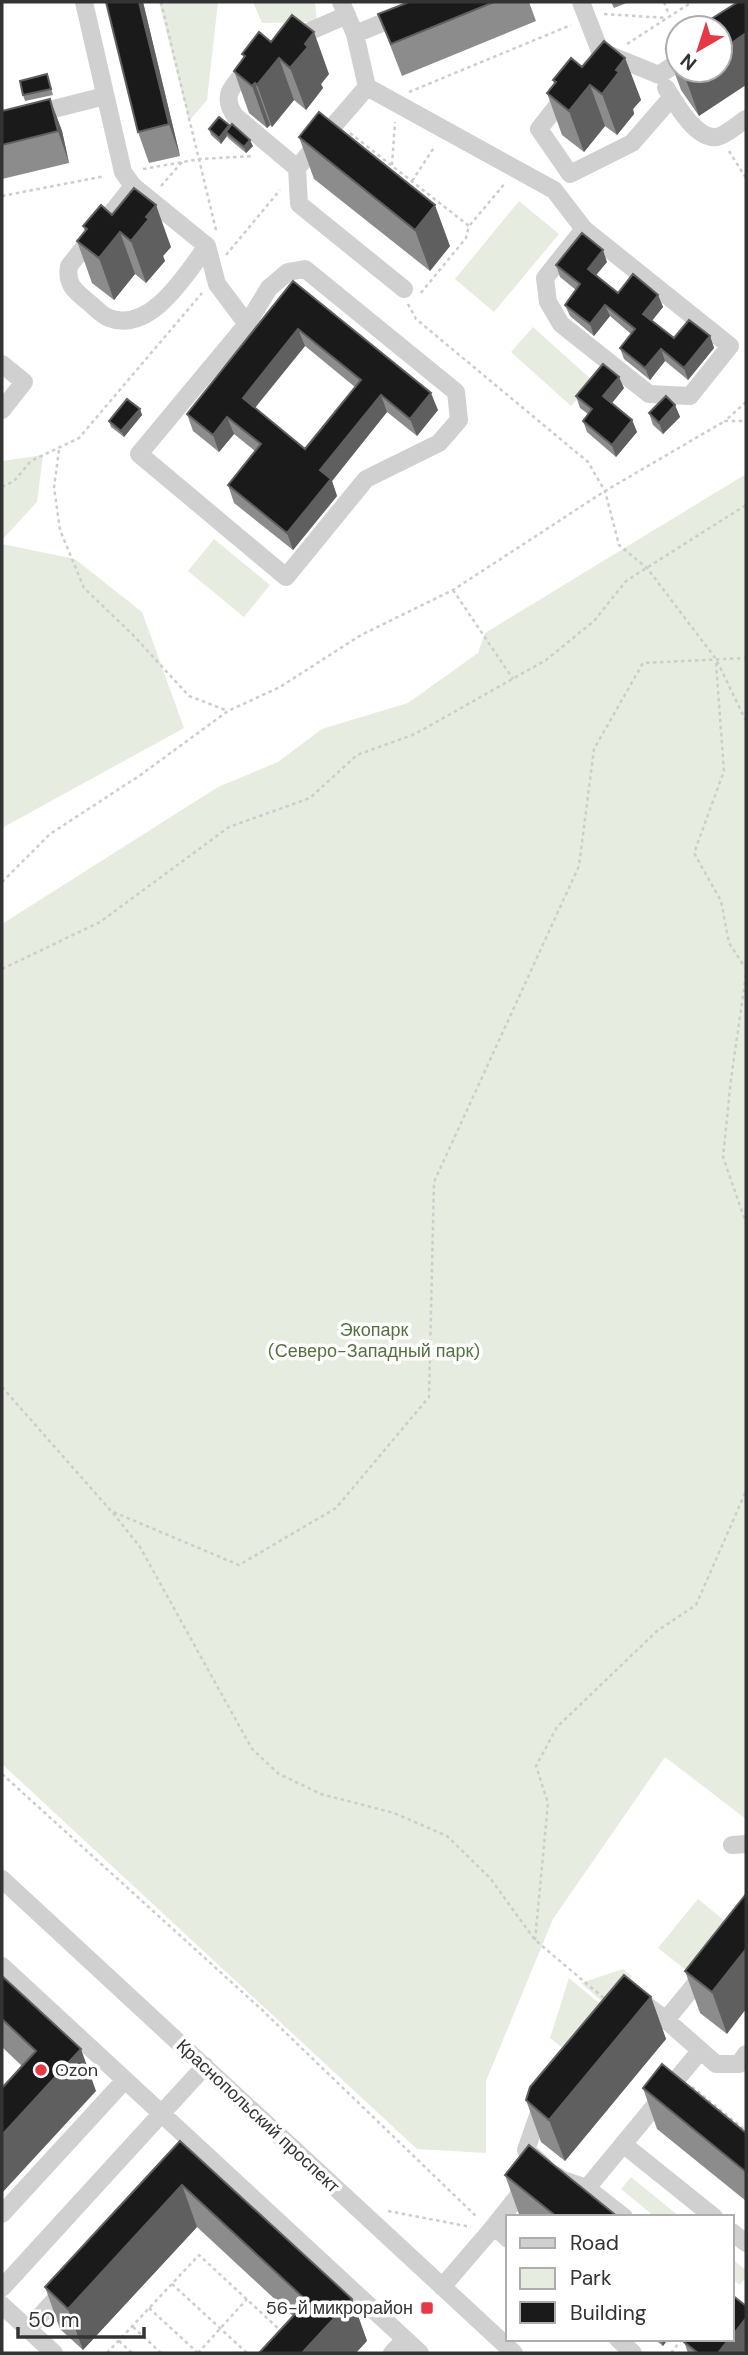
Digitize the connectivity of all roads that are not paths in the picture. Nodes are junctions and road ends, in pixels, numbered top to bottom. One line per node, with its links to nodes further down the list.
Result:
1 (84, 2): 10 (street)
2 (434, 2): 5 (street)
3 (344, 9): 5 (street); 14 (street)
4 (584, 10): 7 (street)
5 (355, 34): 9 (street)
6 (664, 72): 7 (street)
7 (659, 75): 11 (street)
8 (578, 80): 11 (street)
9 (367, 87): 14 (street); 16 (street)
10 (105, 96): 13 (street); 15 (street)
11 (672, 97): 12 (street)
12 (746, 119)
13 (2, 122)
14 (297, 169): 18 (street)
15 (133, 186): 17 (street); 17 (street)
16 (584, 229): 16 (street)
17 (215, 242): 19 (street)
18 (404, 289)
19 (247, 324): 19 (street)
20 (2, 364): 21 (street)
21 (2, 410)
22 (2, 1879): 29 (street, Краснопольский проспект)
23 (714, 1961): 26 (street)
24 (2, 1966): 30 (street)
25 (619, 2012): 26 (street)
26 (666, 2020): 27 (street)
27 (700, 2051): 28 (street); 33 (street)
28 (746, 2054)
29 (205, 2066): 32 (street); 42 (street, Краснопольский проспект)
30 (125, 2080): 32 (street); 36 (street)
31 (555, 2092): 34 (street)
32 (162, 2115): 43 (street); 46 (street)
33 (623, 2144): 35 (street); 38 (street)
34 (543, 2165): 35 (street); 39 (street)
35 (587, 2188): 37 (street)
36 (2, 2214)
37 (621, 2215)
38 (711, 2215)
39 (493, 2228): 40 (street); 42 (street)
40 (506, 2238)
41 (75, 2278): 45 (street)
42 (442, 2287): 51 (street, Краснопольский проспект)
43 (2, 2288)
44 (2, 2305): 45 (street)
45 (28, 2329): 48 (street)
46 (405, 2339): 49 (street); 50 (street)
47 (620, 2341): 52 (street)
48 (54, 2353)
49 (393, 2353)
50 (420, 2353)
51 (514, 2353)
52 (633, 2353)

